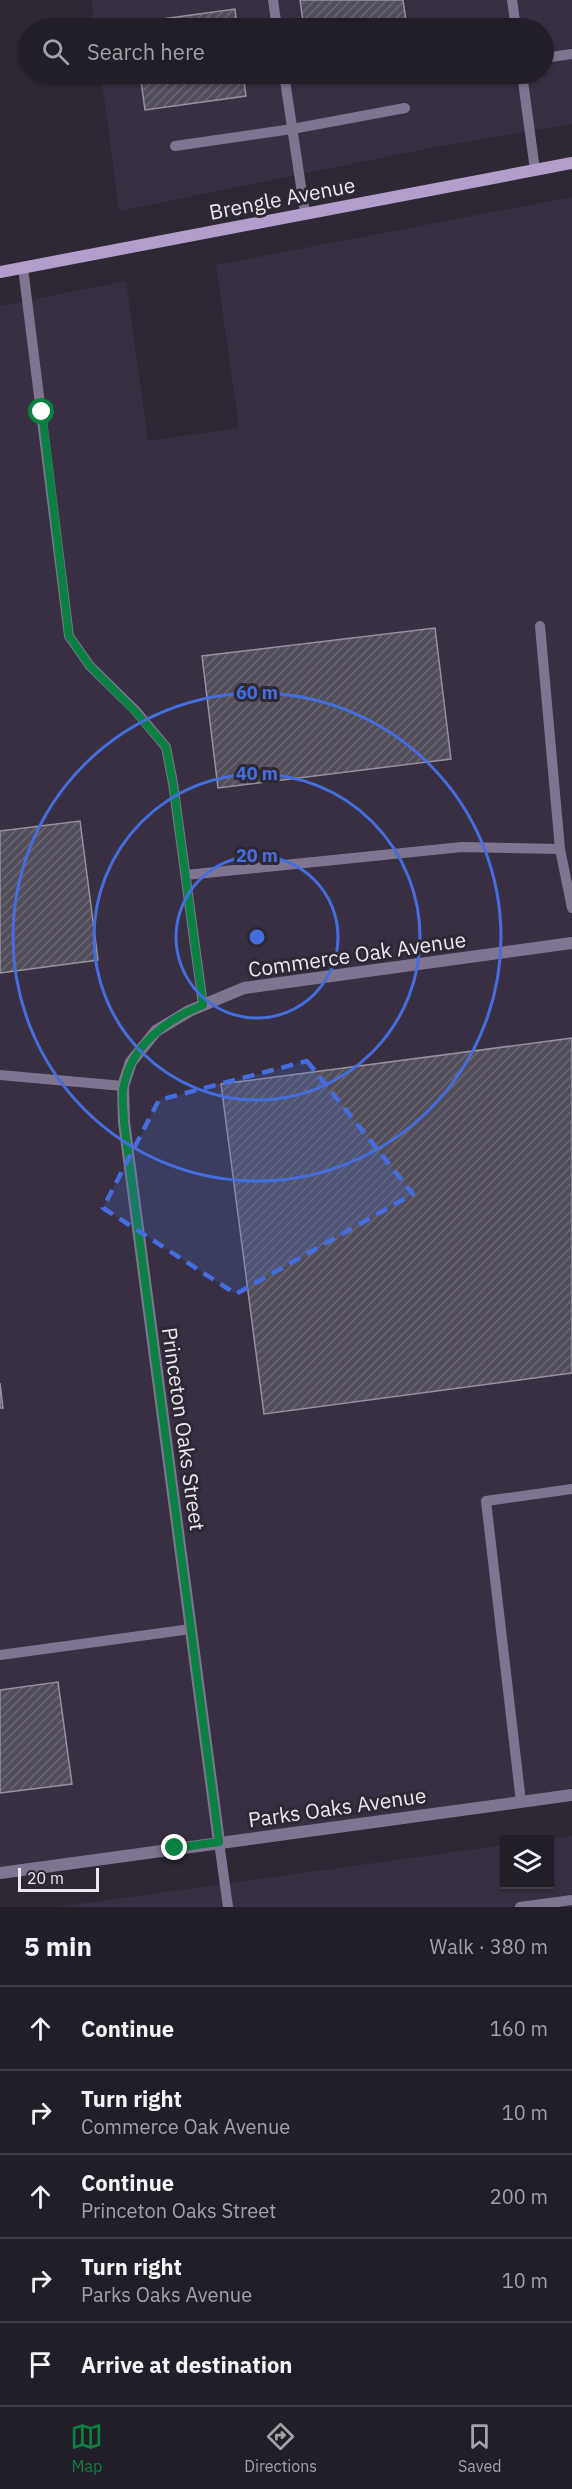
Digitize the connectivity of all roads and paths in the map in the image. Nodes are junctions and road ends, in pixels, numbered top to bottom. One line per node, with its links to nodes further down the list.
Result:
1 (273, 0): 3 (lane)
2 (512, 0): 4 (lane)
3 (276, 18)
4 (515, 18)
5 (572, 54): 6 (lane)
6 (554, 56)
7 (285, 84): 10 (lane)
8 (523, 84): 13 (lane)
9 (405, 108): 10 (lane)
10 (292, 129): 11 (lane); 14 (lane)
11 (176, 146)
12 (572, 163): 13 (street, Brengle Avenue)
13 (536, 170): 14 (street, Brengle Avenue)
14 (305, 213): 15 (street, Brengle Avenue)
15 (23, 268): 16 (street, Brengle Avenue); 19 (lane)
16 (0, 272)
17 (540, 626): 18 (lane)
18 (560, 849): 19 (lane); 20 (lane)
19 (186, 875): 22 (lane)
20 (572, 908)
21 (572, 943): 22 (street, Commerce Oak Avenue)
22 (203, 1005): 23 (street, Commerce Oak Avenue)
23 (156, 1031): 25 (street, Princeton Oaks Street)
24 (0, 1075): 25 (lane)
25 (123, 1086): 27 (street, Princeton Oaks Street)
26 (572, 1489): 30 (lane)
27 (191, 1629): 28 (lane); 31 (street, Princeton Oaks Street)
28 (0, 1655)
29 (572, 1795): 30 (street, Parks Oaks Avenue)
30 (521, 1802): 31 (street, Parks Oaks Avenue)
31 (219, 1842): 32 (street, Parks Oaks Avenue); 34 (lane)
32 (0, 1873)
33 (572, 1900): 35 (lane)
34 (228, 1907)
35 (520, 1907)

